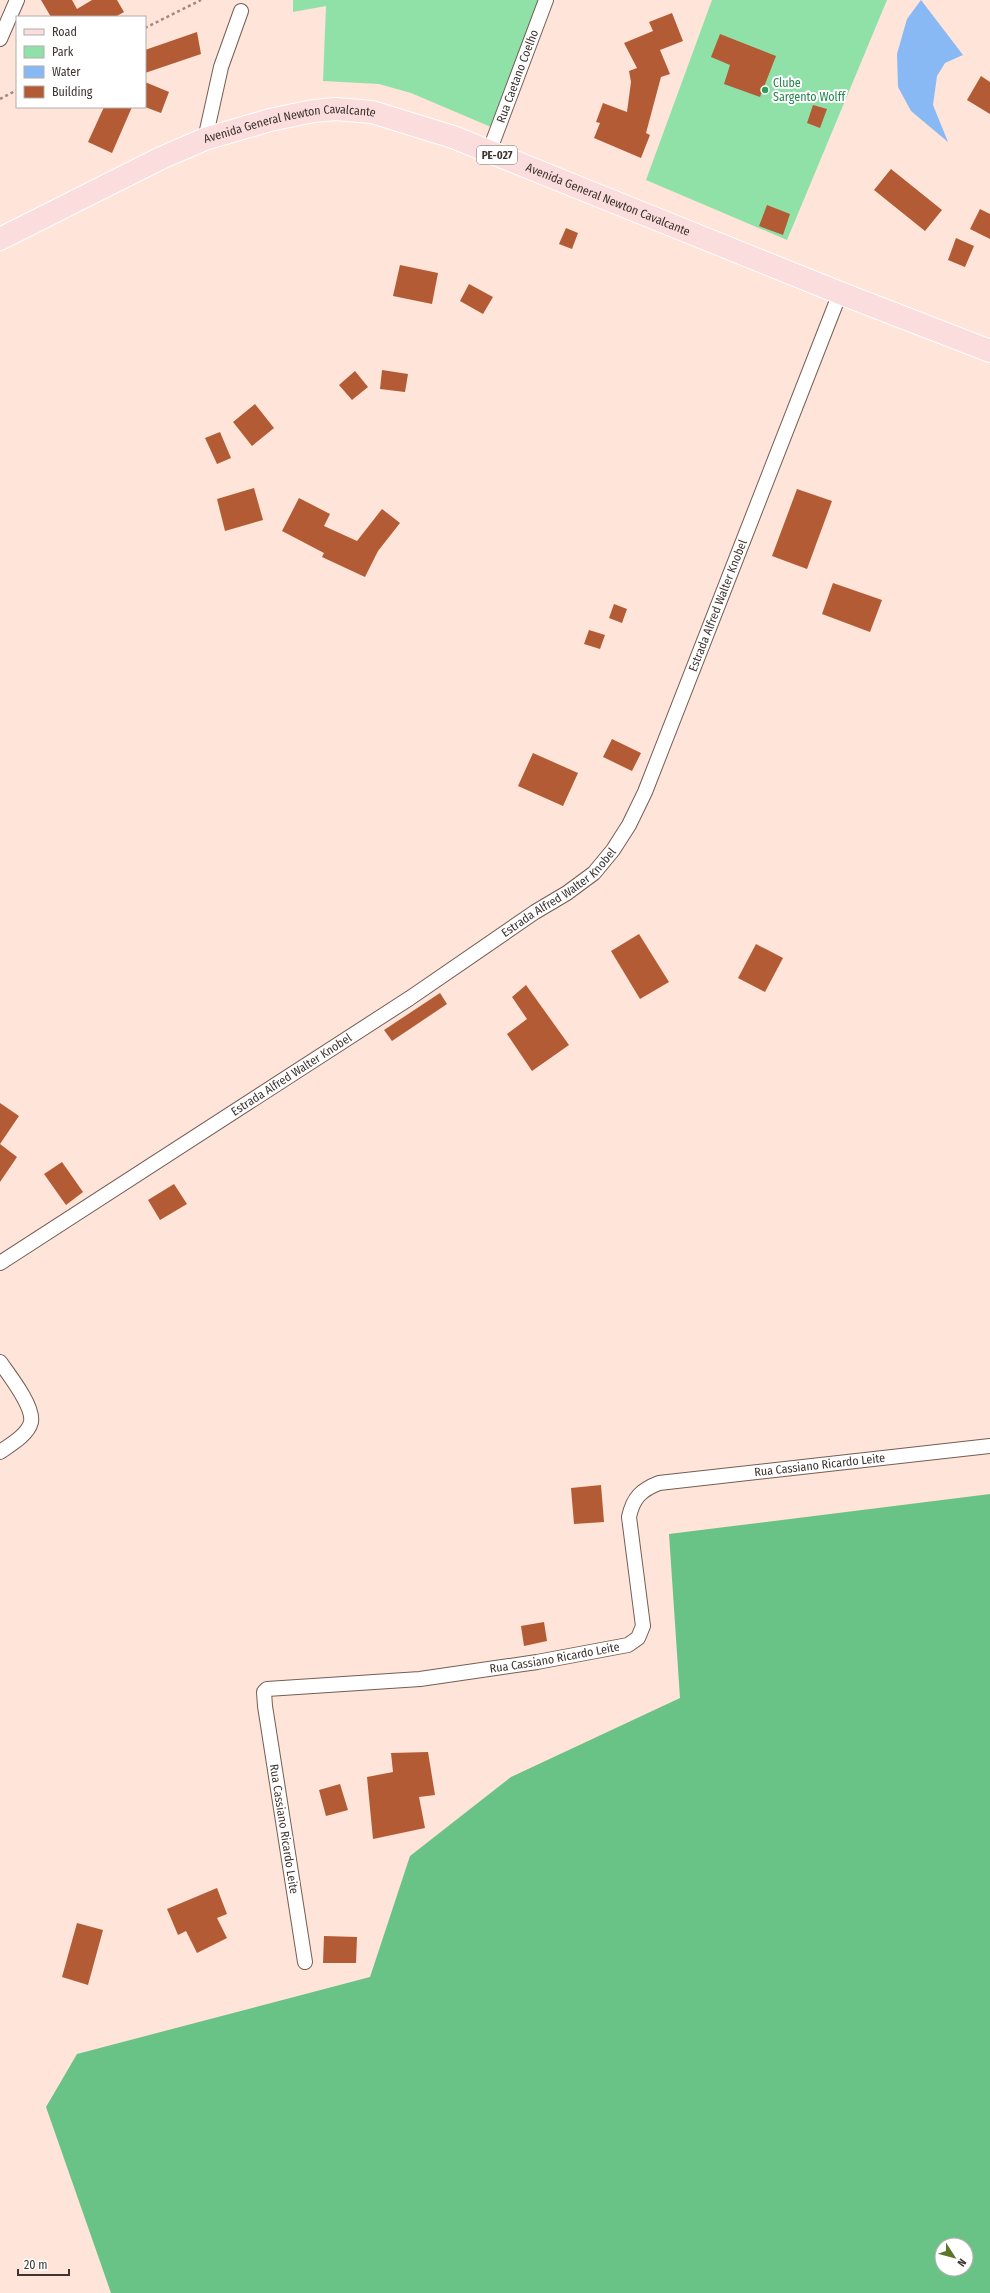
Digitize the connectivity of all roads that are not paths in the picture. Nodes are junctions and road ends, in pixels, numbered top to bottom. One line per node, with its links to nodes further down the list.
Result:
1 (17, 0): 4 (street)
2 (546, 0): 6 (street, Rua Caetano Coelho)
3 (241, 11): 5 (street)
4 (0, 39)
5 (206, 139): 6 (main road, Avenida General Newton Cavalcante / PE-027); 7 (main road, Avenida General Newton Cavalcante / PE-027)
6 (489, 152): 8 (main road, Avenida General Newton Cavalcante / PE-027)
7 (0, 239)
8 (840, 293): 9 (main road, Avenida General Newton Cavalcante / PE-027); 10 (street, Estrada Alfred Walter Knobel)
9 (990, 351)
10 (0, 1264)
11 (0, 1362): 13 (street)
12 (990, 1446): 14 (street, Rua Cassiano Ricardo Leite)
13 (0, 1452)
14 (305, 1962)

